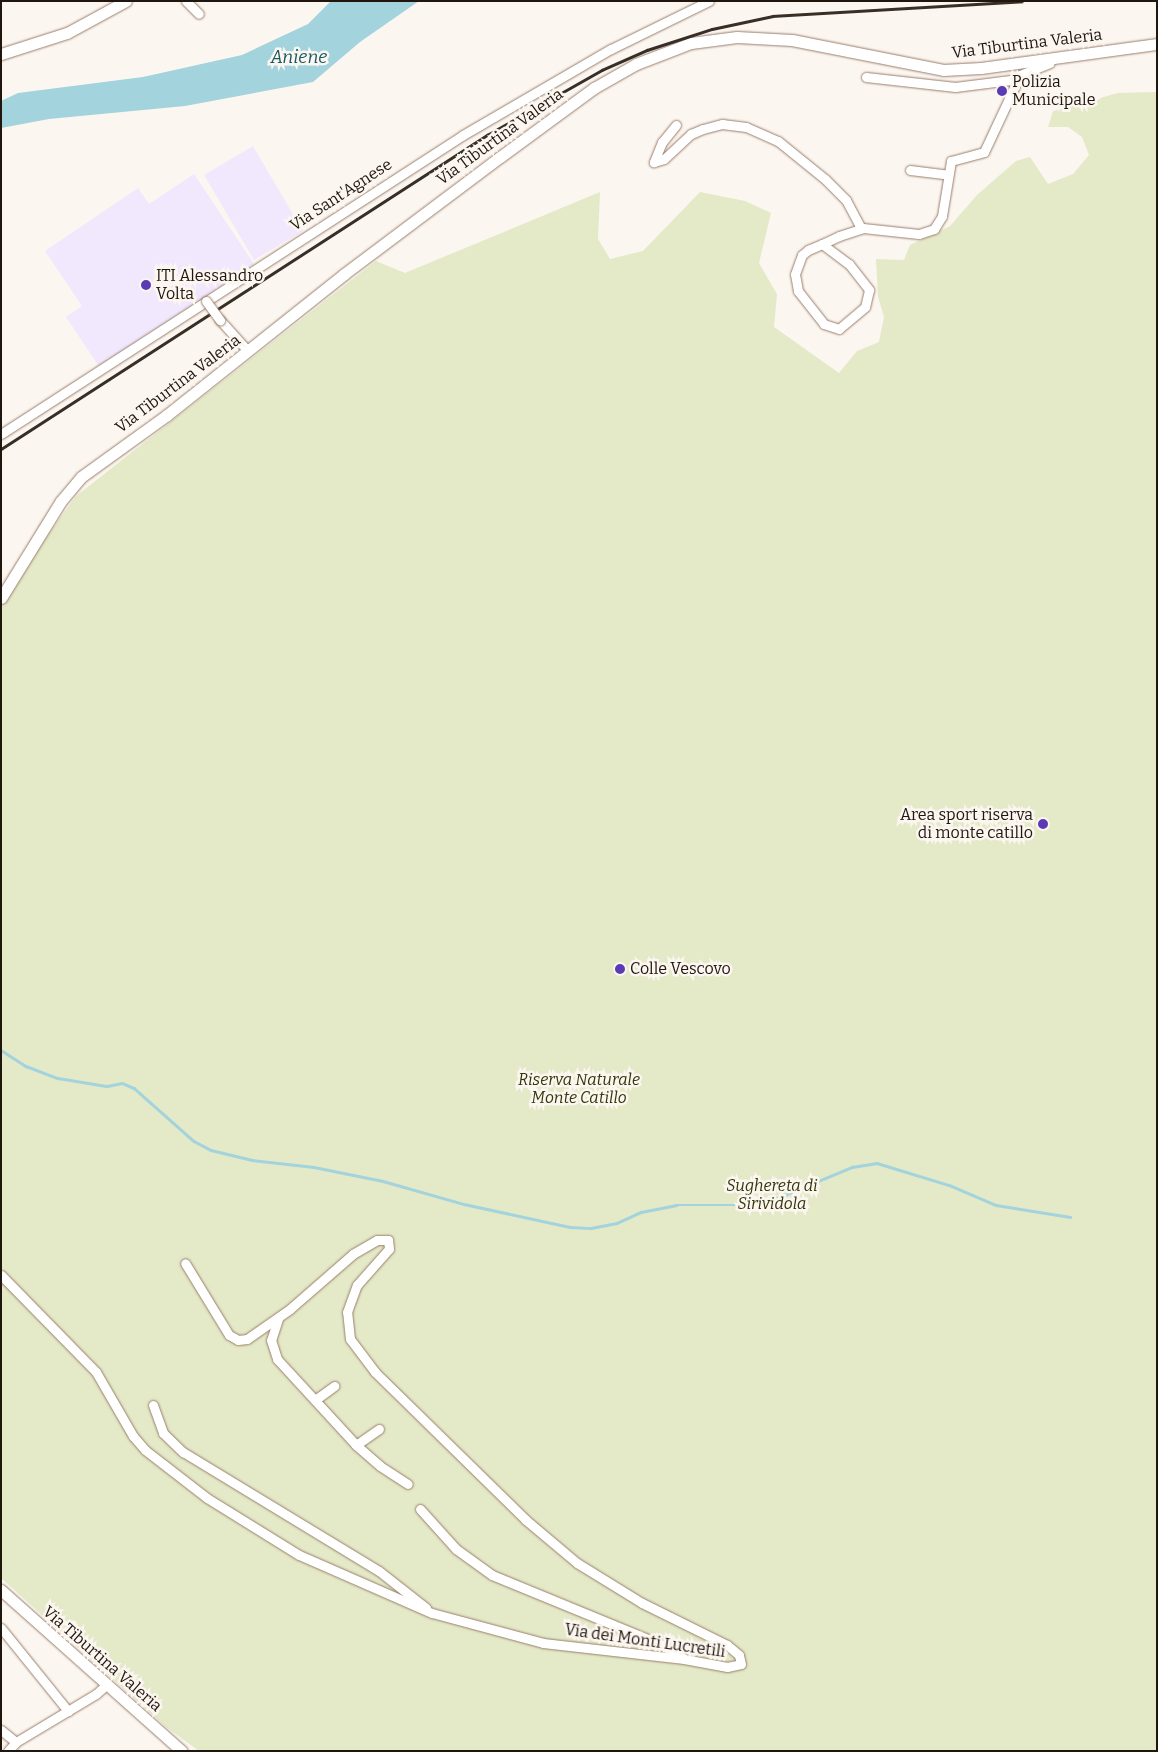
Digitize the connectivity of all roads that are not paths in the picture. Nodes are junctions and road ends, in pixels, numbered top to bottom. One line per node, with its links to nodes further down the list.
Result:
1 (126, 1): 6 (main road)
2 (186, 1): 4 (street)
3 (710, 1): 15 (street, Via Sant'Agnese)
4 (198, 14)
5 (1157, 44): 7 (main road, Via Tiburtina Valeria)
6 (1, 54)
7 (1076, 56): 9 (street); 16 (main road, Via Tiburtina Valeria)
8 (866, 78): 9 (street)
9 (1018, 78): 12 (street)
10 (676, 125): 13 (street)
11 (910, 170): 12 (street)
12 (948, 175): 13 (street)
13 (861, 228): 14 (street)
14 (822, 244): 14 (street)
15 (206, 301): 16 (street, bridge); 17 (street, Via Sant'Agnese)
16 (248, 351): 18 (main road, Via Tiburtina Valeria)
17 (1, 434)
18 (1, 598)
19 (185, 1263): 21 (street)
20 (1, 1275): 30 (street, Via dei Monti Lucretili)
21 (280, 1317): 23 (street); 32 (street, Via dei Monti Lucretili)
22 (334, 1386): 23 (street)
23 (315, 1400): 26 (street)
24 (153, 1405): 30 (street)
25 (379, 1429): 26 (street)
26 (356, 1445): 27 (street)
27 (408, 1484)
28 (420, 1509): 32 (street)
29 (1, 1590): 33 (main road, Via Tiburtina Valeria)
30 (432, 1613): 32 (street, Via dei Monti Lucretili)
31 (1, 1628): 34 (street)
32 (684, 1659)
33 (106, 1685): 34 (street); 38 (main road, Via Tiburtina Valeria)
34 (68, 1711): 36 (street)
35 (1, 1730): 36 (street)
36 (16, 1742): 37 (street)
37 (8, 1751)
38 (182, 1751)

